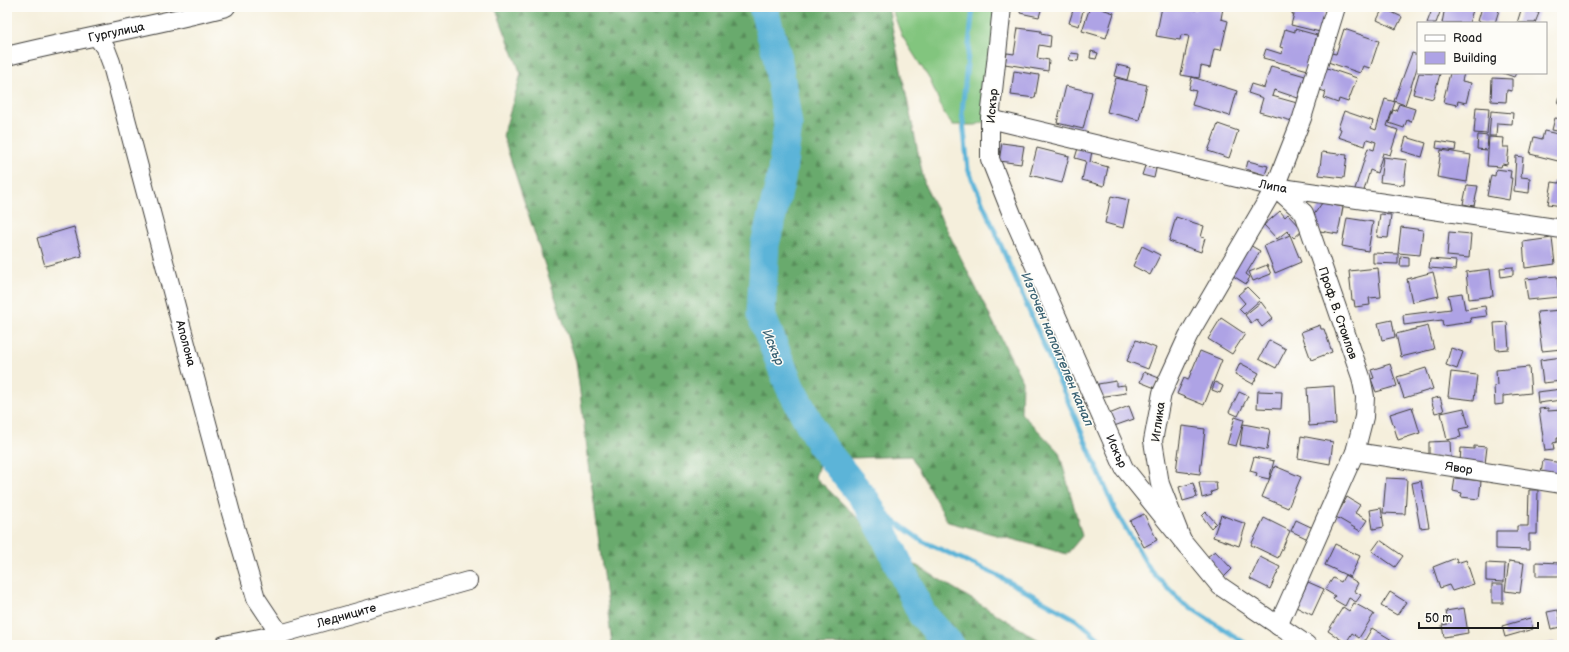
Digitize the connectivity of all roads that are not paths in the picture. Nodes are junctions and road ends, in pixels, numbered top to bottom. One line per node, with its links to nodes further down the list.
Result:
1 (226, 7): 4 (street, Гургулица)
2 (1002, 7): 6 (street, Искър)
3 (1336, 7): 7 (street)
4 (97, 37): 5 (street, Гургулица); 14 (street, Аполона)
5 (7, 56)
6 (990, 119): 7 (street, Липа); 11 (street, Искър)
7 (1274, 187): 8 (street, Липа); 9 (street, Проф. В. Стоилов); 11 (street, Иглика)
8 (1562, 229)
9 (1355, 452): 10 (street, Явор); 13 (street, Проф. В. Стоилов)
10 (1562, 484)
11 (1182, 540): 13 (street, Иглика)
12 (468, 581): 14 (street, Ледниците)
13 (1278, 626): 16 (street, Иглика)
14 (279, 639): 15 (street, Ледниците)
15 (224, 645)
16 (1307, 645)

